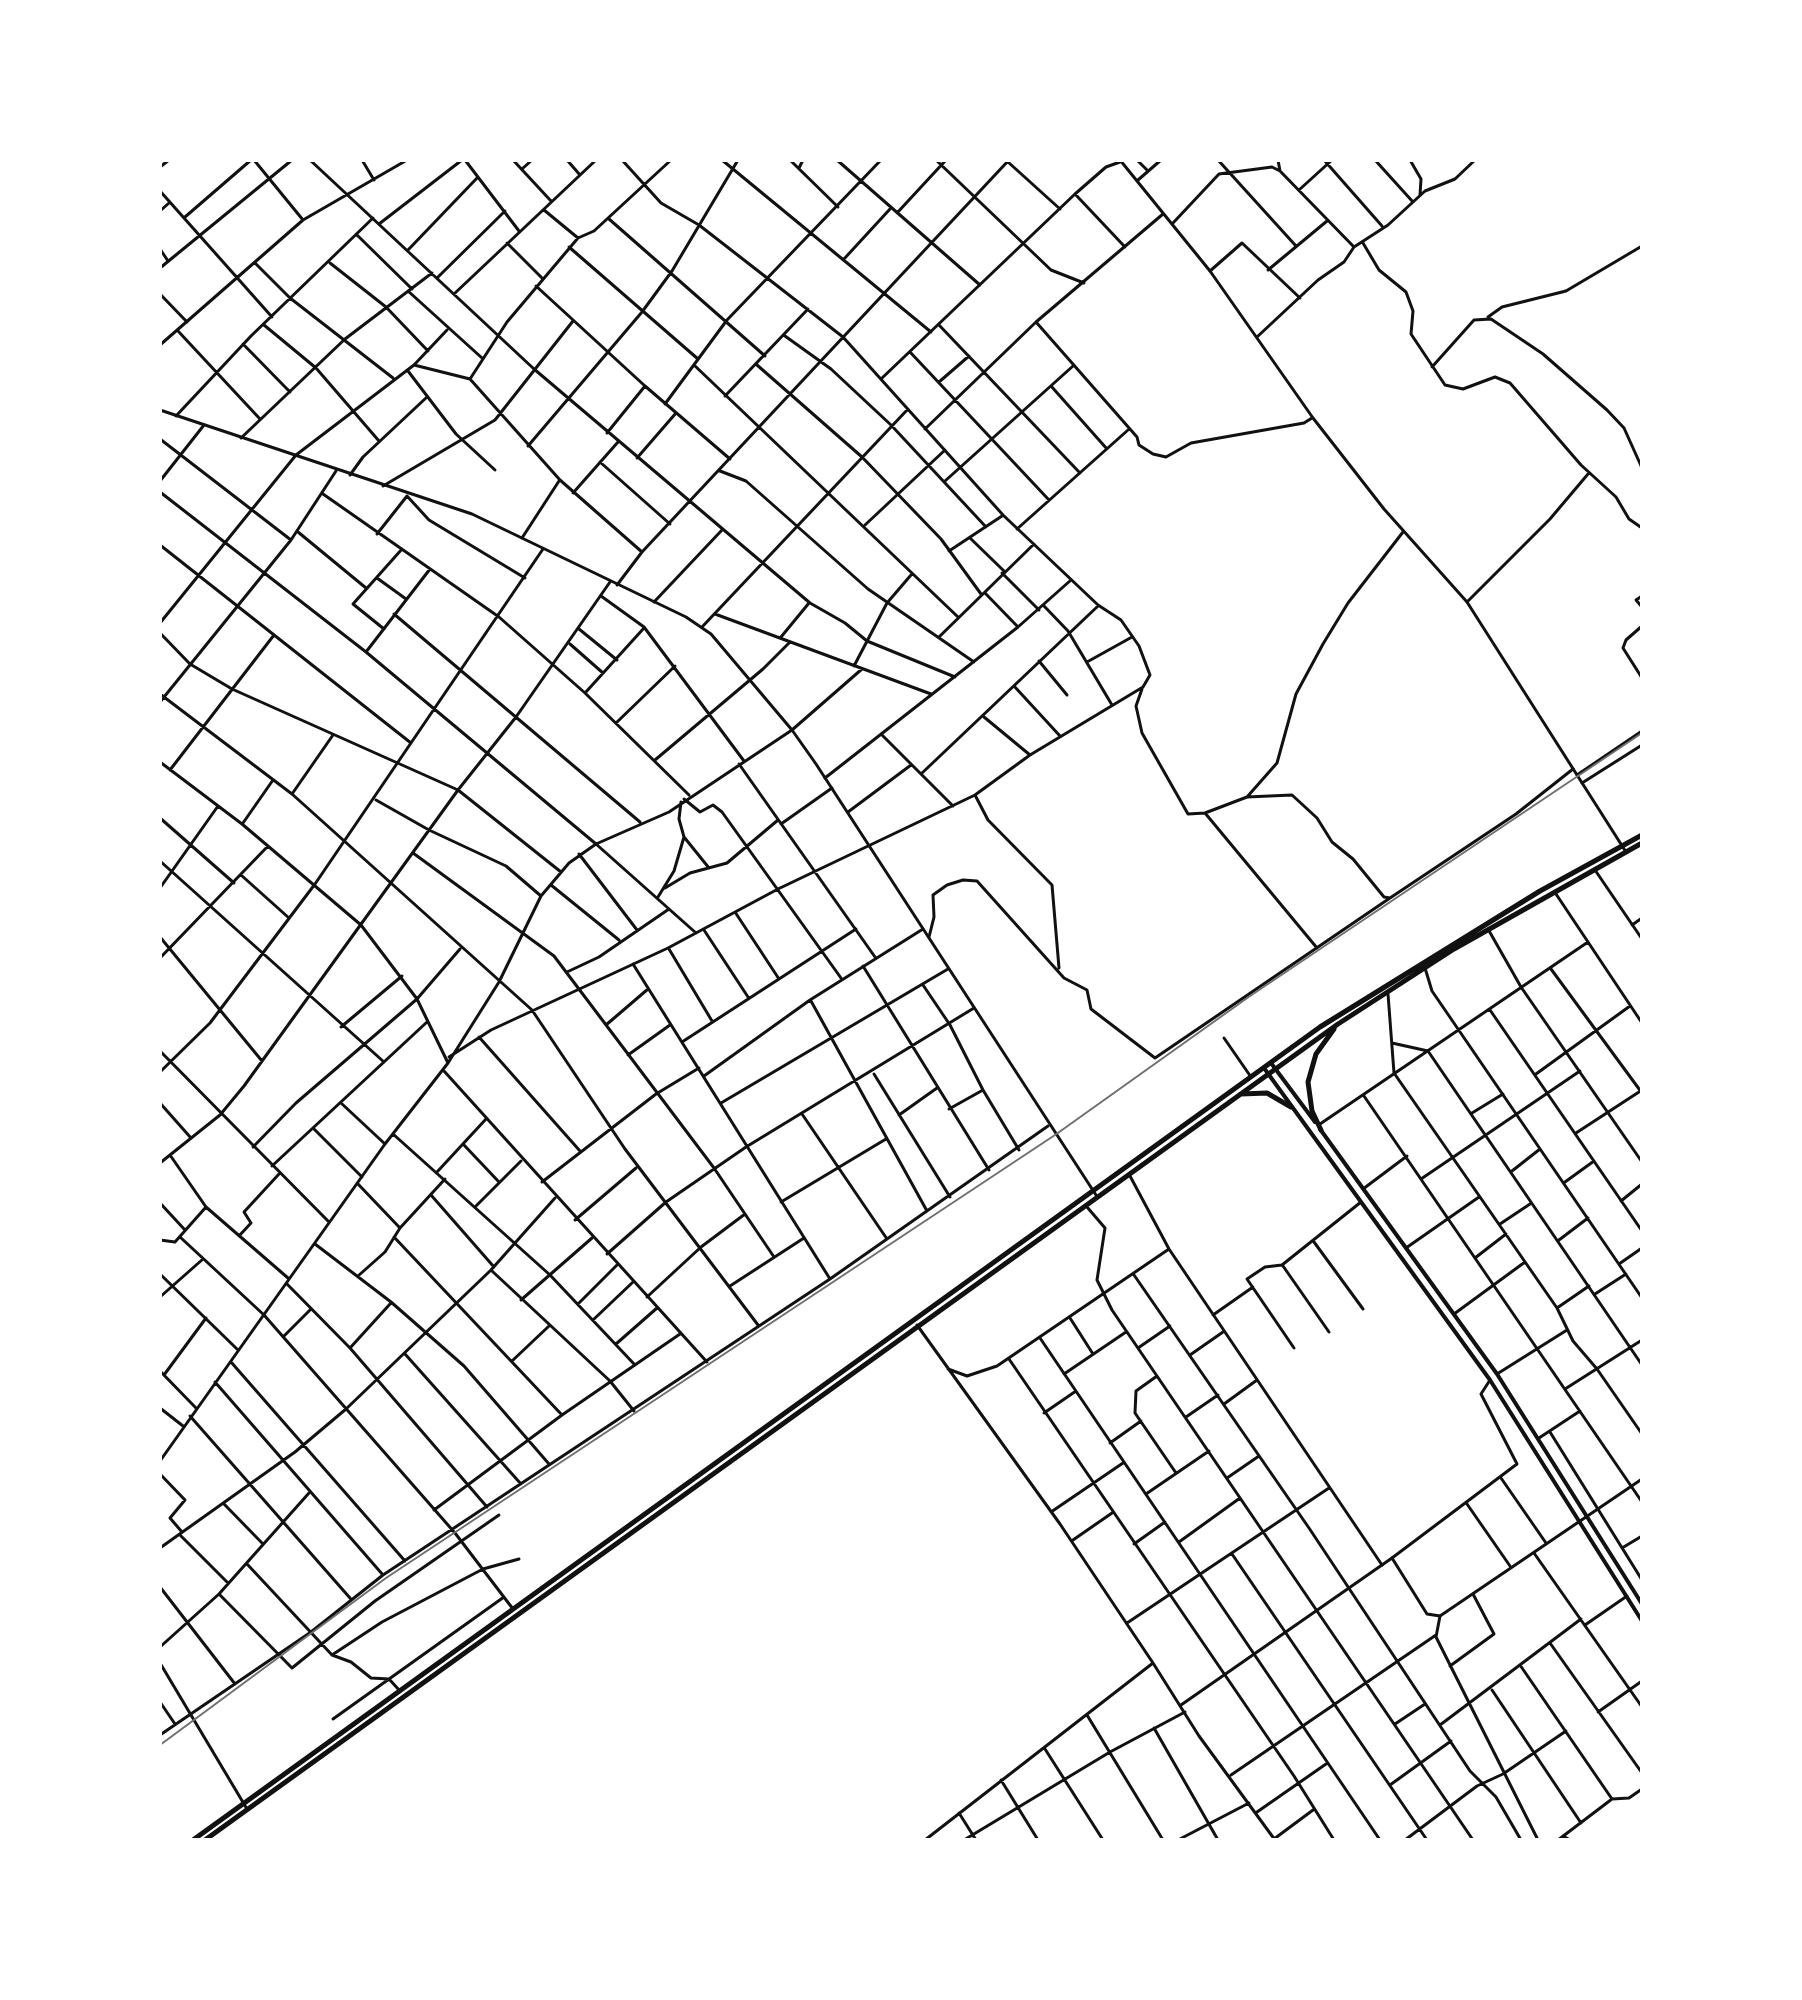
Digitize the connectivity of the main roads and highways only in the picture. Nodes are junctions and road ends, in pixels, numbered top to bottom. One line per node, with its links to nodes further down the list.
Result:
1 (1642, 835): 3 (highway)
2 (1642, 843): 3 (highway)
3 (1624, 849): 4 (highway); 5 (highway)
4 (1338, 1024): 5 (highway); 9 (highway)
5 (1273, 1065): 6 (highway); 9 (main road)
6 (1266, 1071): 7 (highway); 8 (main road); 11 (highway)
7 (1236, 1095): 8 (highway); 11 (highway)
8 (1291, 1107): 10 (main road)
9 (1321, 1129): 10 (main road); 12 (main road)
10 (1314, 1140): 13 (main road)
11 (1094, 1193): 14 (highway); 14 (highway)
12 (1642, 1604)
13 (1642, 1621)
14 (246, 1807): 15 (highway); 16 (highway)
15 (193, 1840)
16 (205, 1840)

